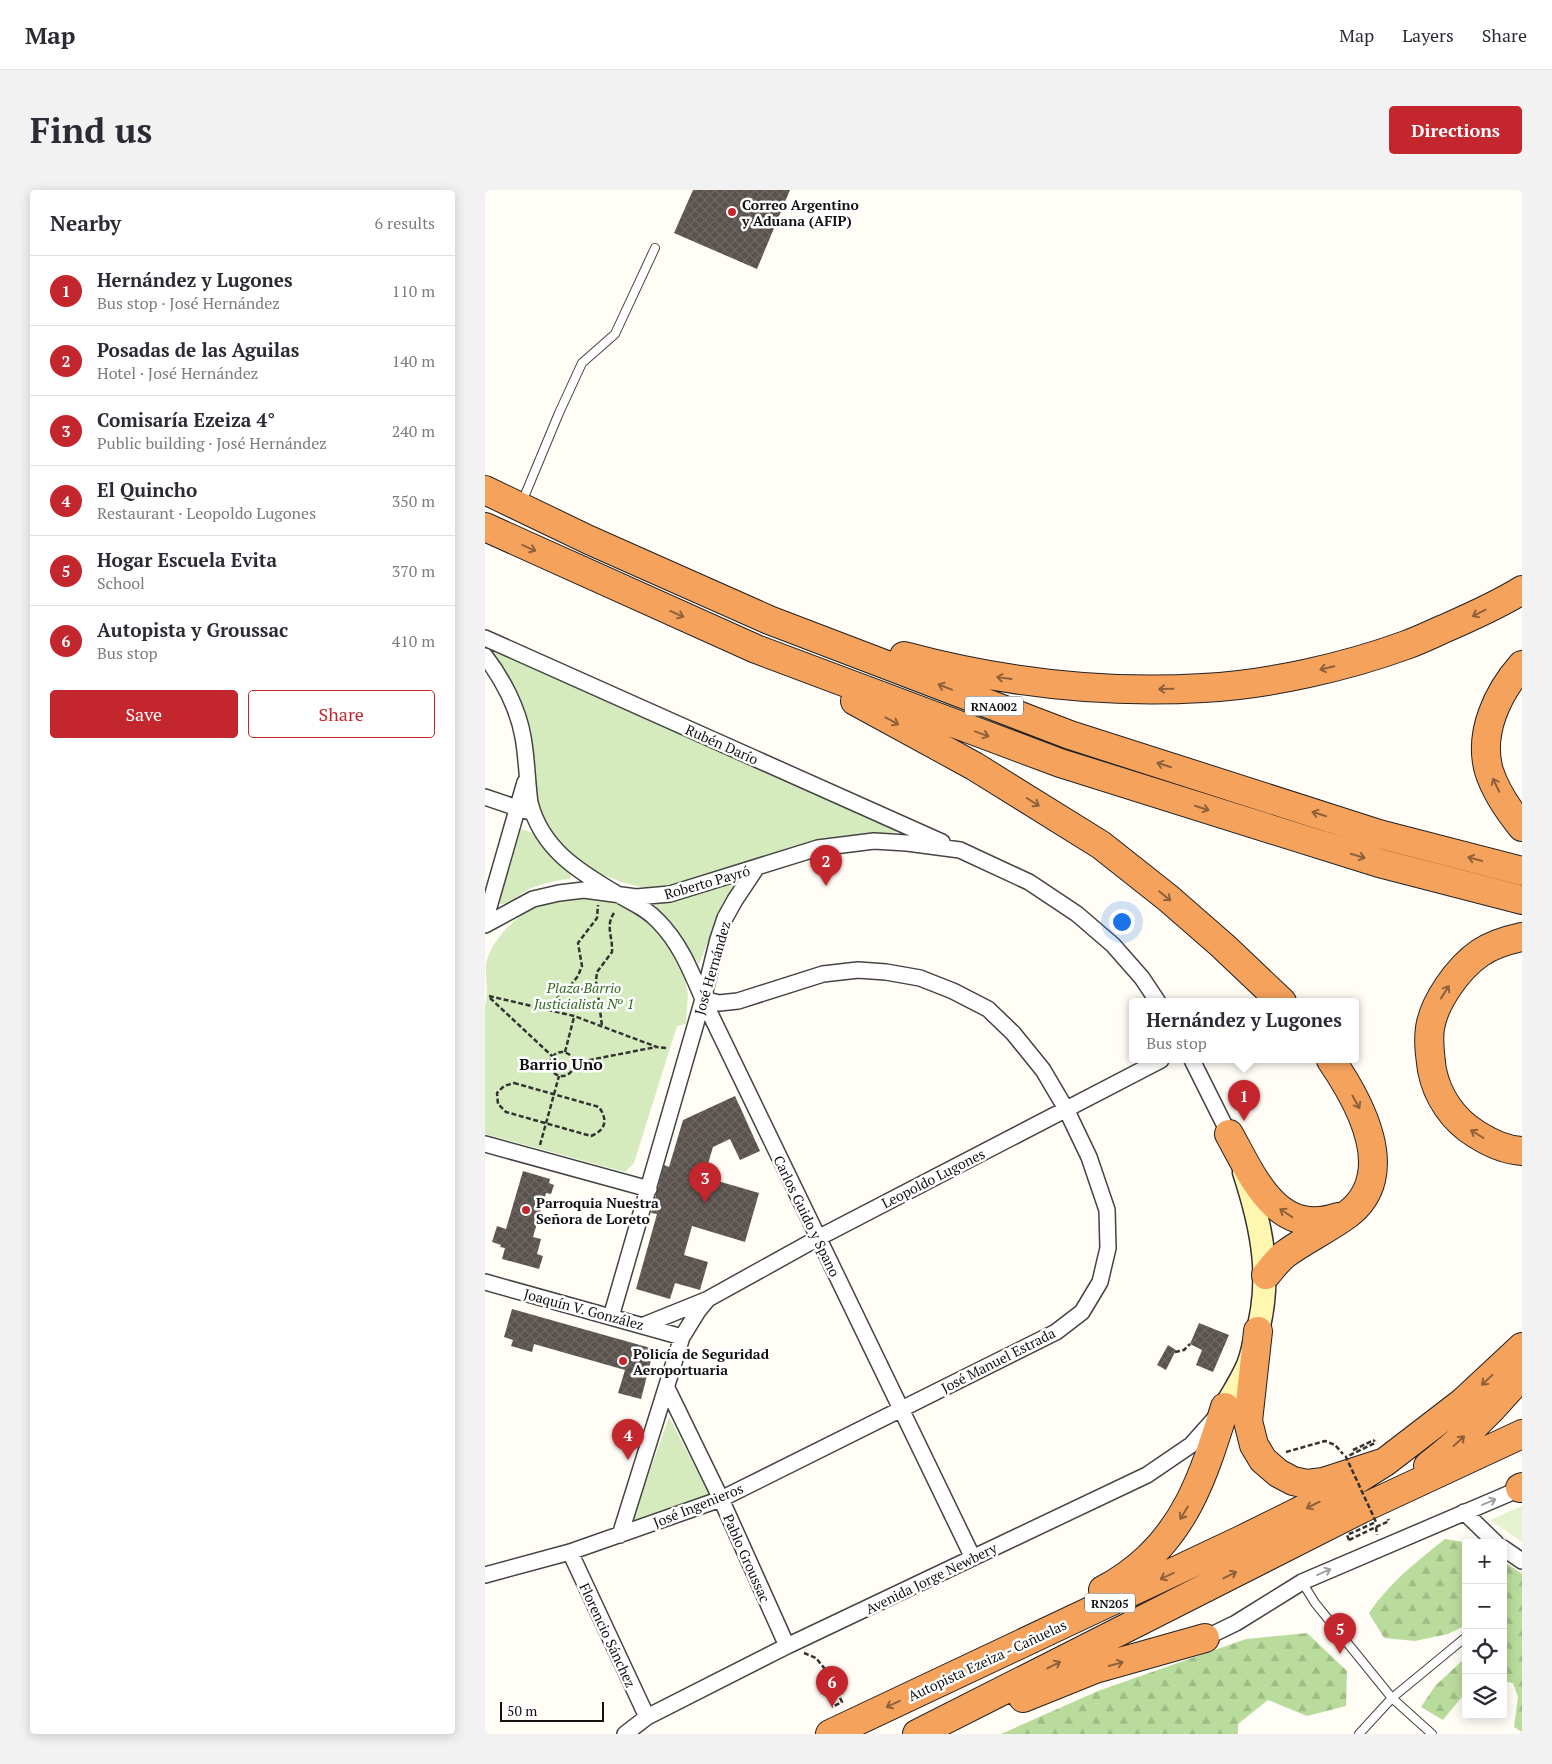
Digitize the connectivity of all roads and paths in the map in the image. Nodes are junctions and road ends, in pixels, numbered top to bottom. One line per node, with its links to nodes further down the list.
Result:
1 (655, 248): 3 (lane)
2 (485, 490): 3 (highway, RNA002)
3 (520, 508): 6 (highway, RNA002)
4 (485, 527): 8 (highway, RNA002, one-way to 8)
5 (1522, 590): 6 (highway, one-way to 6)
6 (769, 620): 18 (highway, RNA002, one-way to 6)
7 (485, 638): 16 (street, Rubén Darío)
8 (756, 649): 20 (highway, RNA002, one-way to 20); 29 (highway, one-way to 29)
9 (485, 656): 11 (street)
10 (1522, 665): 15 (highway, one-way to 10)
11 (527, 774): 13 (street); 14 (street)
12 (485, 797): 13 (street)
13 (518, 807): 14 (street); 23 (street)
14 (532, 813): 19 (street, Carlos Guido y Spano)
15 (1522, 826)
16 (960, 850): 17 (street); 28 (street)
17 (757, 867): 19 (street, Roberto Payró); 30 (street, José Hernández)
18 (1522, 871)
19 (618, 894): 24 (street, Roberto Payró); 30 (street, Carlos Guido y Spano)
20 (1522, 900)
21 (598, 903): 26 (path)
22 (614, 913): 27 (path)
23 (485, 920)
24 (485, 925)
25 (1522, 937): 49 (highway, one-way to 25)
26 (570, 986): 27 (path); 31 (path)
27 (598, 994): 33 (path)
28 (1155, 998)
29 (1279, 998)
30 (703, 1000): 44 (street, José Manuel Estrada); 50 (street, José Hernández); 52 (street, Carlos Guido y Spano)
31 (545, 1010): 32 (path); 37 (path)
32 (574, 1016): 33 (path); 36 (path)
33 (602, 1026): 34 (path)
34 (657, 1047): 35 (path); 38 (path)
35 (666, 1048)
36 (565, 1052): 37 (path); 38 (path)
37 (552, 1056): 42 (path)
38 (574, 1063): 42 (path)
39 (1155, 1063): 44 (street, Leopoldo Lugones)
40 (1194, 1063): 46 (street)
41 (1333, 1063): 51 (highway, one-way to 51)
42 (559, 1076): 43 (path)
43 (554, 1094): 45 (path); 45 (path); 45 (path)
44 (1066, 1109): 52 (street, Leopoldo Lugones); 66 (street, José Manuel Estrada)
45 (547, 1123): 48 (path)
46 (1229, 1134): 51 (highway, one-way to 46); 53 (street)
47 (485, 1144): 50 (street)
48 (539, 1149)
49 (1522, 1151)
50 (649, 1190): 56 (street, José Hernández)
51 (1349, 1214): 53 (highway)
52 (818, 1238): 55 (street, Leopoldo Lugones); 66 (street, Carlos Guido y Spano)
53 (1266, 1275): 58 (street)
54 (485, 1282): 56 (street, Joaquín V. González)
55 (707, 1299): 57 (street, Leopoldo Lugones); 59 (street, Leopoldo Lugones)
56 (611, 1317): 57 (street, Joaquín V. González)
57 (644, 1325): 59 (street, Joaquín V. González)
58 (1258, 1331): 65 (street); 68 (highway)
59 (682, 1337): 64 (street, Leopoldo Lugones)
60 (1190, 1344): 62 (path)
61 (1522, 1346): 68 (highway, one-way to 68)
62 (1175, 1352)
63 (1522, 1374): 72 (highway, one-way to 63)
64 (667, 1388): 71 (street, Pablo Groussac); 74 (street, Leopoldo Lugones)
65 (1225, 1407): 79 (street, Avenida Jorge Newbery); 86 (highway, one-way to 86)
66 (901, 1410): 71 (street, José Ingenieros); 79 (street, Carlos Guido y Spano)
67 (1522, 1434): 72 (highway)
68 (1379, 1451): 69 (path); 76 (path, bridge); 86 (highway, Autopista Ezeiza - Cañuelas / RN205, one-way to 86)
69 (1281, 1454)
70 (1521, 1488): 73 (street, one-way to 70)
71 (721, 1499): 74 (street, José Ingenieros); 85 (street, Pablo Groussac)
72 (1361, 1509): 92 (highway, RN205, one-way to 72)
73 (1464, 1512): 75 (street); 82 (street, one-way to 73)
74 (620, 1535): 78 (street, José Ingenieros)
75 (1492, 1539)
76 (1349, 1540)
77 (1507, 1551): 80 (street)
78 (570, 1552): 81 (street, José Ingenieros); 89 (street, Florencio Sánchez)
79 (973, 1558): 85 (street, Avenida Jorge Newbery)
80 (1522, 1561)
81 (485, 1575)
82 (1302, 1582): 83 (street); 87 (lane)
83 (1205, 1638): 93 (highway, one-way to 83)
84 (1462, 1640): 87 (lane)
85 (787, 1646): 88 (path); 89 (street, Avenida Jorge Newbery)
86 (1005, 1651): 91 (highway, Autopista Ezeiza - Cañuelas / RN205, one-way to 91)
87 (1392, 1698): 94 (lane); 95 (lane)
88 (832, 1707)
89 (647, 1717): 90 (street, Avenida Jorge Newbery)
90 (625, 1734)
91 (830, 1734)
92 (917, 1734)
93 (922, 1734)
94 (1359, 1734)
95 (1432, 1734)

